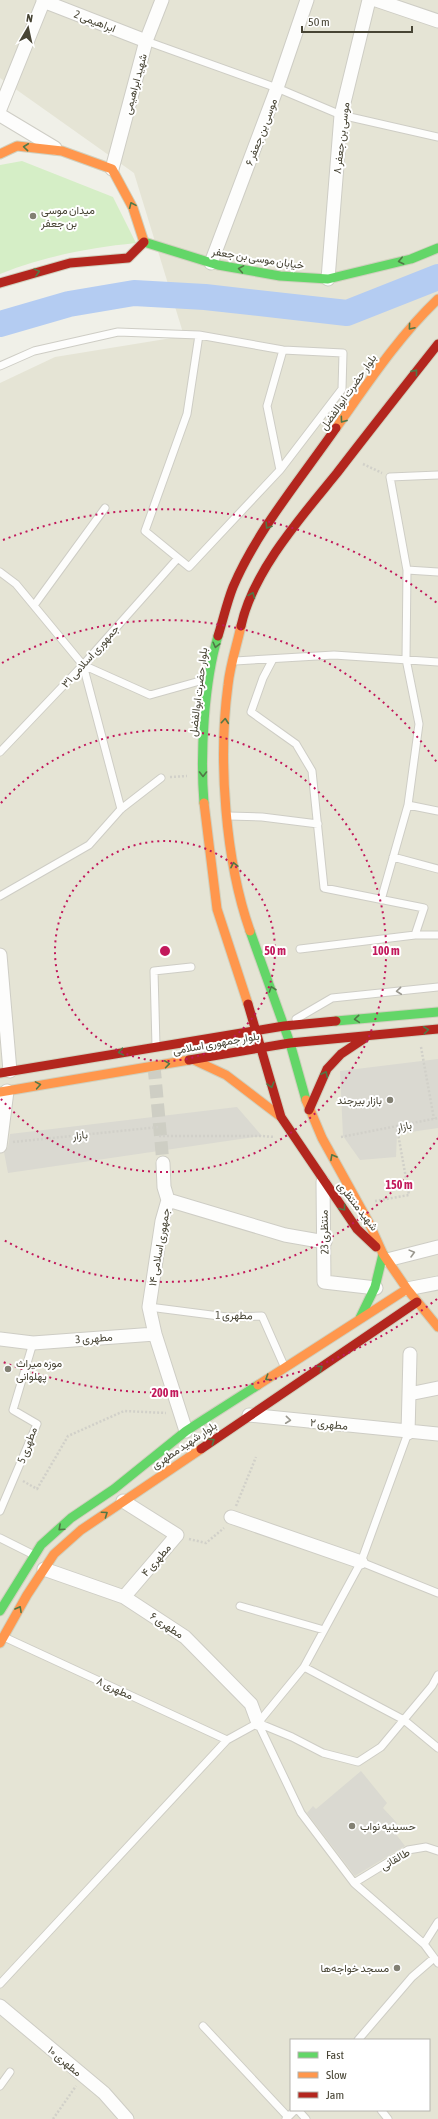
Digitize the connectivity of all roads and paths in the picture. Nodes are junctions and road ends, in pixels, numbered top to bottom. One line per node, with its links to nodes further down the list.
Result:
1 (162, 0): 7 (street, شهید ابراهیمی)
2 (307, 0): 8 (street, موسی بن جعفر ۶)
3 (369, 0): 11 (street, موسی بن جعفر ۸)
4 (376, 0): 6 (street)
5 (44, 1): 7 (street, ابراهیمی 2); 9 (street)
6 (438, 22)
7 (146, 41): 8 (lane); 15 (street, شهید ابراهیمی)
8 (277, 88): 11 (lane); 18 (street, موسی بن جعفر ۶)
9 (0, 109)
10 (0, 114): 13 (street)
11 (341, 115): 12 (lane); 19 (street, موسی بن جعفر ۸)
12 (438, 137)
13 (62, 151): 14 (main road, one-way to 14); 15 (main road)
14 (0, 154)
15 (112, 170): 16 (main road, one-way to 15)
16 (144, 242): 18 (main road, خیابان موسی بن جعفر); 20 (main road, one-way to 16)
17 (438, 248): 19 (main road, خیابان موسی بن جعفر, one-way to 19)
18 (211, 263): 19 (main road, خیابان موسی بن جعفر, one-way to 18)
19 (328, 279)
20 (0, 283)
21 (438, 299): 41 (main road, بلوار حضرت ابوالفضل, one-way to 41)
22 (199, 335): 24 (lane); 25 (lane); 31 (lane)
23 (438, 344): 26 (main road, one-way to 23)
24 (283, 350): 27 (lane); 27 (lane)
25 (0, 366)
26 (346, 458): 29 (path); 38 (main road, one-way to 26)
27 (280, 470): 31 (lane)
28 (438, 475): 29 (lane)
29 (390, 477): 32 (lane)
30 (105, 508): 35 (lane)
31 (178, 558): 40 (lane, جمهوری اسلامی ۳۱)
32 (407, 570): 34 (lane); 37 (lane)
33 (0, 572): 35 (lane)
34 (438, 572)
35 (35, 604): 40 (lane)
36 (273, 659): 37 (lane); 38 (lane); 49 (lane)
37 (406, 659): 39 (lane); 45 (lane)
38 (233, 662): 48 (main road, one-way to 38)
39 (438, 662)
40 (84, 665): 41 (lane); 42 (lane, جمهوری اسلامی ۳۱); 46 (lane)
41 (209, 679): 43 (main road, بلوار حضرت ابوالفضل, one-way to 43)
42 (0, 752)
43 (203, 775): 44 (path); 64 (main road, بلوار حضرت ابوالفضل)
44 (161, 778): 46 (lane)
45 (408, 805): 47 (lane); 50 (lane)
46 (121, 809): 52 (lane)
47 (438, 811)
48 (227, 815): 49 (lane); 62 (main road, one-way to 48)
49 (318, 824): 53 (lane)
50 (393, 857): 51 (lane); 53 (lane)
51 (438, 869)
52 (0, 896)
53 (381, 900): 54 (lane)
54 (415, 935): 55 (lane); 56 (lane)
55 (438, 935)
56 (300, 949)
57 (0, 955): 59 (street)
58 (191, 967): 69 (lane)
59 (1, 979): 67 (street)
60 (438, 987): 62 (lane, one-way to 62)
61 (438, 1012): 62 (main road, بلوار جمهوری اسلامی, one-way to 62)
62 (284, 1026): 64 (main road, بلوار جمهوری اسلامی); 68 (main road, شهید منتظری)
63 (438, 1029): 65 (main road, بلوار جمهوری اسلامی, one-way to 63)
64 (256, 1030): 69 (main road, بلوار جمهوری اسلامی); 70 (main road, شهید منتظری)
65 (418, 1031): 66 (main road, بلوار جمهوری اسلامی); 77 (path)
66 (367, 1037): 68 (main road, بلوار جمهوری اسلامی); 74 (main road, one-way to 66)
67 (4, 1043): 72 (street)
68 (290, 1043): 70 (main road, بلوار جمهوری اسلامی); 74 (main road, شهید منتظری)
69 (156, 1046): 72 (main road, بلوار جمهوری اسلامی, one-way to 72)
70 (261, 1047): 71 (main road, بلوار جمهوری اسلامی); 75 (main road, شهید منتظری, one-way to 75)
71 (194, 1060): 73 (main road, بلوار جمهوری اسلامی, one-way to 71); 75 (main road)
72 (5, 1072)
73 (4, 1091): 83 (street)
74 (309, 1110): 81 (main road, شهید منتظری)
75 (281, 1117): 82 (main road, شهید منتظری)
76 (438, 1118): 77 (path, بازار)
77 (434, 1119): 79 (path, بازار)
78 (159, 1127): 83 (path, بازار)
79 (397, 1128): 81 (path, بازار); 87 (path)
80 (160, 1136): 82 (path)
81 (322, 1138): 87 (main road, شهید منتظری, one-way to 81)
82 (295, 1140): 85 (main road, شهید منتظری)
83 (0, 1145)
84 (163, 1163): 86 (street, جمهوری اسلامی ۱۴)
85 (323, 1182): 88 (street, منتظری 23); 90 (main road, شهید منتظری, one-way to 90)
86 (168, 1200): 88 (street); 95 (street, جمهوری اسلامی ۱۴)
87 (359, 1204): 90 (main road, شهید منتظری)
88 (325, 1242): 92 (street, منتظری 23)
89 (438, 1246): 90 (street, one-way to 89)
90 (385, 1257): 92 (main road); 93 (main road)
91 (438, 1283): 93 (street)
92 (376, 1288): 96 (main road)
93 (407, 1289): 94 (main road); 96 (main road, بلوار شهید مطهری)
94 (418, 1302): 97 (main road); 106 (main road, بلوار شهید مطهری, one-way to 94)
95 (149, 1307): 98 (street); 102 (lane, مطهری 1)
96 (358, 1321): 102 (main road, بلوار شهید مطهری)
97 (438, 1327)
98 (155, 1334): 100 (street, مطهری 3); 105 (street)
99 (0, 1339): 100 (street, مطهری 3)
100 (33, 1343): 110 (lane, مطهری 5)
101 (410, 1354): 104 (street)
102 (285, 1368): 107 (main road, بلوار شهید مطهری, one-way to 107)
103 (438, 1388): 104 (street)
104 (409, 1394): 108 (street)
105 (180, 1412): 107 (street); 110 (path)
106 (249, 1415): 108 (street, مطهری ۲, one-way to 108); 111 (main road, بلوار شهید مطهری, one-way to 106)
107 (186, 1432): 115 (main road, بلوار شهید مطهری, one-way to 115)
108 (408, 1433): 109 (street, مطهری ۲); 116 (lane)
109 (438, 1434)
110 (15, 1477): 112 (lane, مطهری 5)
111 (123, 1501): 117 (main road, بلوار شهید مطهری, one-way to 111); 119 (street, مطهری ۴)
112 (0, 1511)
113 (231, 1517): 116 (street)
114 (0, 1538): 115 (lane)
115 (35, 1555): 121 (main road, بلوار شهید مطهری)
116 (362, 1562): 118 (lane); 122 (lane)
117 (44, 1569): 119 (street, مطهری ۶); 123 (main road, بلوار شهید مطهری, one-way to 117)
118 (438, 1594)
119 (124, 1597): 127 (street, مطهری ۶)
120 (240, 1606): 122 (lane)
121 (0, 1611)
122 (324, 1630): 124 (lane)
123 (2, 1640): 128 (lane, مطهری ۸)
124 (304, 1667): 126 (lane); 127 (lane)
125 (438, 1676): 126 (lane)
126 (404, 1720): 127 (lane); 129 (lane)
127 (258, 1724): 128 (lane); 131 (lane)
128 (227, 1740): 135 (lane)
129 (438, 1748)
130 (438, 1851): 131 (lane, طالقانی)
131 (354, 1883): 133 (lane)
132 (438, 1922): 133 (lane)
133 (424, 1944): 134 (lane)
134 (436, 1961): 138 (lane)
135 (0, 1984)
136 (0, 2006): 140 (street, مطهری ۱۰)
137 (203, 2026): 144 (lane)
138 (359, 2039)
139 (10, 2072): 141 (lane)
140 (83, 2076): 145 (path); 146 (street, مطهری ۱۰)
141 (0, 2086)
142 (299, 2111): 147 (lane)
143 (382, 2111): 148 (lane)
144 (287, 2118)
145 (53, 2119)
146 (127, 2119)
147 (306, 2119)
148 (388, 2119)

